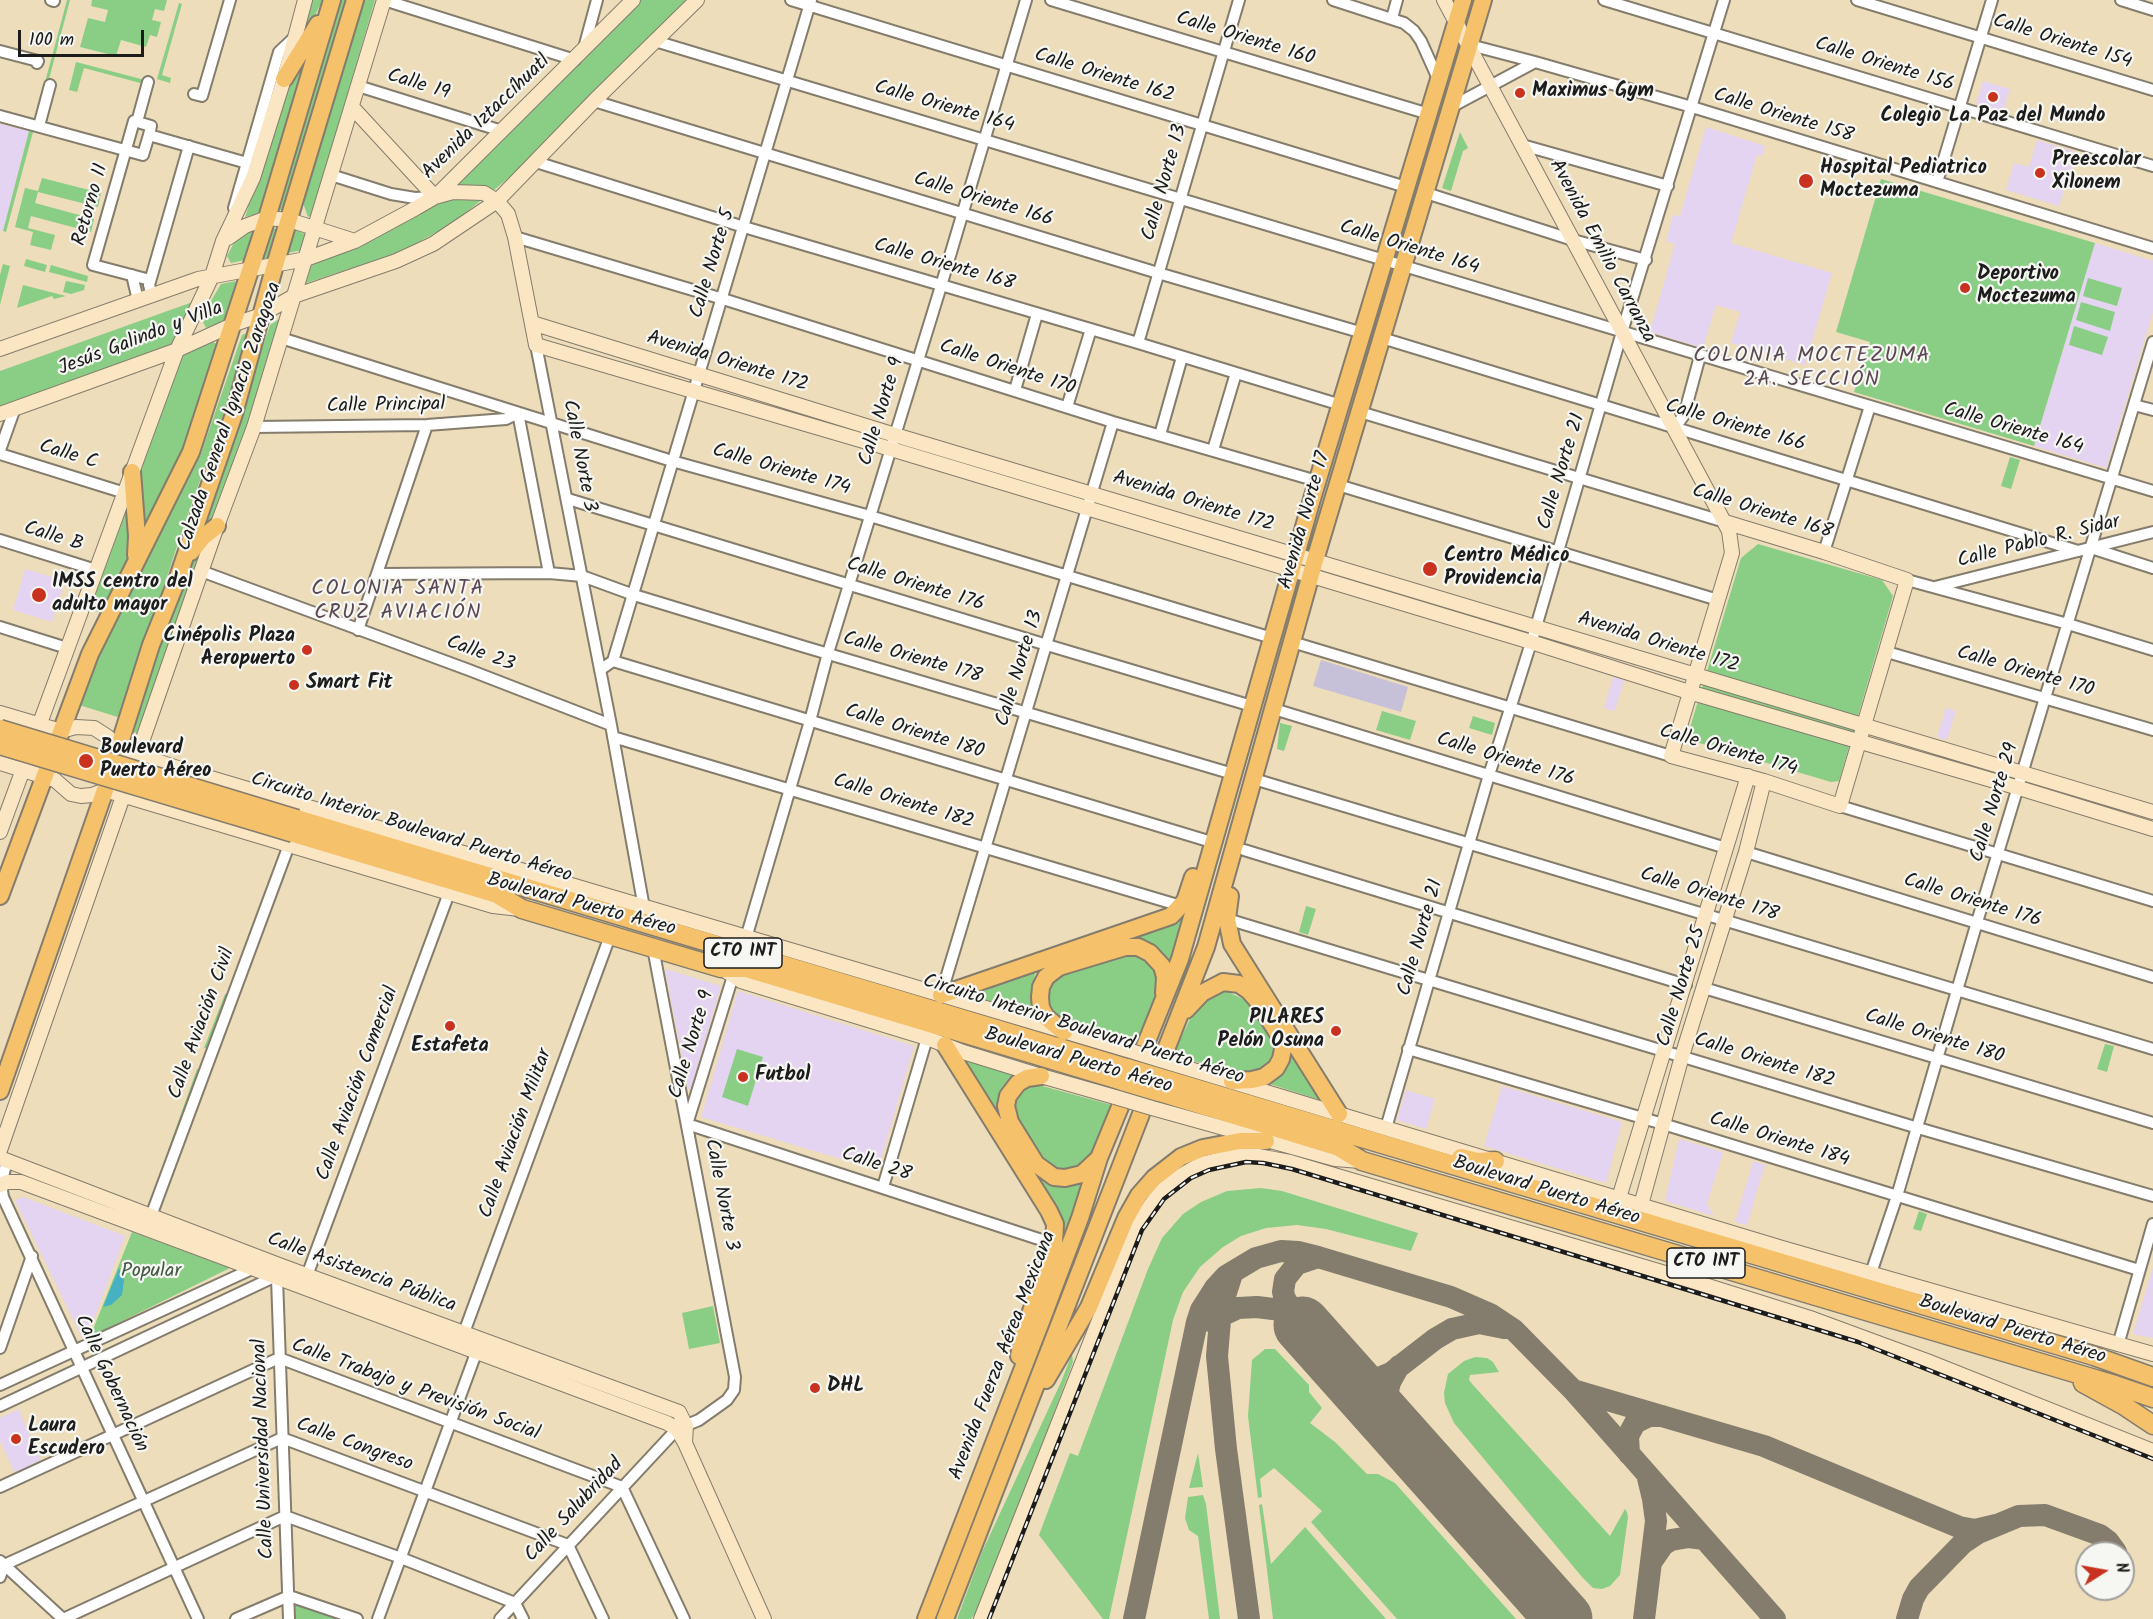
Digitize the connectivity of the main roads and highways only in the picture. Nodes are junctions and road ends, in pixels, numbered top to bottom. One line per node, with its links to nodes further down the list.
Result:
1 (355, 0): 9 (main road, Calzada General Ignacio Zaragoza)
2 (1463, 0): 12 (main road, Avenida Norte 17)
3 (1483, 0): 13 (main road, Avenida Norte 17)
4 (332, 1): 5 (main road); 8 (main road, Calzada General Ignacio Zaragoza)
5 (284, 79)
6 (132, 472): 8 (main road)
7 (217, 526): 9 (main road)
8 (134, 568): 16 (main road, Calzada General Ignacio Zaragoza)
9 (177, 580): 31 (main road, Calzada General Ignacio Zaragoza)
10 (0, 729): 14 (highway, Circuito Interior Boulevard Puerto Aéreo / CTO INT, bridge)
11 (0, 745): 14 (highway, Circuito Interior Boulevard Puerto Aéreo / CTO INT, bridge)
12 (1233, 774): 22 (main road); 23 (main road, Avenida Norte 17)
13 (1254, 779): 24 (main road, Avenida Norte 17); 32 (main road)
14 (293, 832): 17 (highway, Circuito Interior Boulevard Puerto Aéreo / CTO INT); 18 (highway, Circuito Interior Boulevard Puerto Aéreo / CTO INT)
15 (583, 890): 17 (highway)
16 (0, 896)
17 (558, 897): 21 (highway, Circuito Interior Boulevard Puerto Aéreo / CTO INT)
18 (522, 909): 20 (highway, Boulevard Puerto Aéreo / CTO INT)
19 (852, 970): 21 (highway)
20 (727, 972): 27 (highway, Circuito Interior Boulevard Puerto Aéreo / CTO INT)
21 (872, 992): 27 (highway, Circuito Interior Boulevard Puerto Aéreo / CTO INT)
22 (941, 994)
23 (1161, 1005): 25 (main road); 27 (main road, Avenida Norte 17)
24 (1180, 1017): 29 (main road); 30 (main road, Avenida Norte 17)
25 (1064, 1032)
26 (945, 1045): 45 (main road)
27 (1127, 1075): 30 (highway, Circuito Interior Boulevard Puerto Aéreo / CTO INT, bridge); 35 (main road, Avenida Fuerza Aérea Mexicana)
28 (1041, 1076): 35 (main road)
29 (1232, 1081)
30 (1159, 1085): 34 (highway, Circuito Interior Boulevard Puerto Aéreo / CTO INT); 36 (highway, Circuito Interior Boulevard Puerto Aéreo / CTO INT); 47 (main road, Avenida Fuerza Aérea Mexicana)
31 (0, 1091)
32 (1339, 1114)
33 (1266, 1141): 47 (main road)
34 (1416, 1154): 37 (highway); 39 (highway, Circuito Interior Boulevard Puerto Aéreo / CTO INT)
35 (1099, 1158): 45 (main road, Avenida Fuerza Aérea Mexicana)
36 (1362, 1161): 41 (highway, Boulevard Puerto Aéreo / CTO INT)
37 (1495, 1161)
38 (1782, 1248): 39 (highway)
39 (1829, 1277): 40 (highway, Circuito Interior Boulevard Puerto Aéreo / CTO INT)
40 (2094, 1356): 42 (highway); 43 (highway, Circuito Interior Boulevard Puerto Aéreo / CTO INT)
41 (2050, 1365): 44 (highway, Boulevard Puerto Aéreo / CTO INT); 46 (highway)
42 (2153, 1366)
43 (2153, 1377)
44 (2153, 1398)
45 (1010, 1401): 48 (main road, Avenida Fuerza Aérea Mexicana)
46 (2153, 1425)
47 (1011, 1447): 49 (main road, Avenida Fuerza Aérea Mexicana)
48 (926, 1619)
49 (945, 1619)

